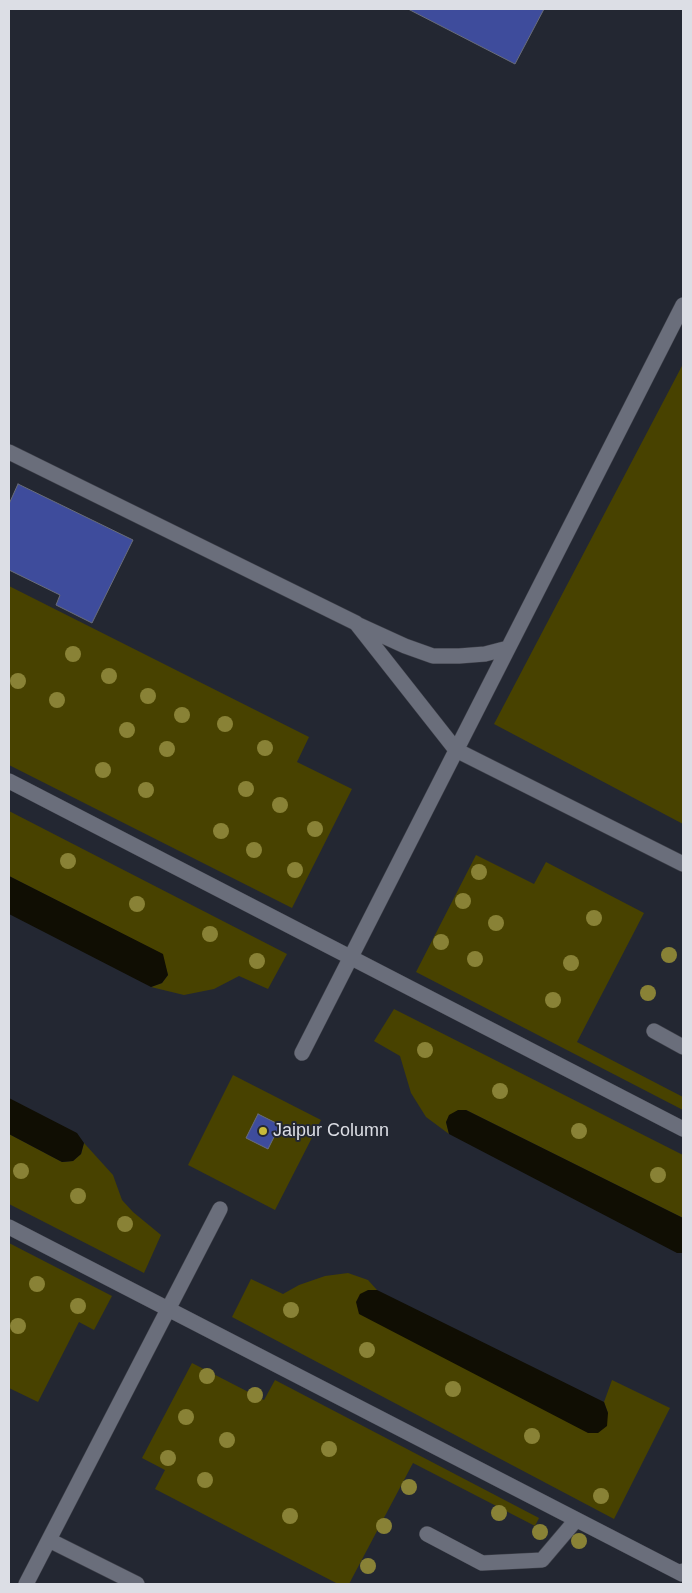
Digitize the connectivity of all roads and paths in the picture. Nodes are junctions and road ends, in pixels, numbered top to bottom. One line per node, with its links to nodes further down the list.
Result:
1 (683, 304): 4 (lane)
2 (9, 452): 3 (lane)
3 (356, 623): 4 (lane); 5 (lane)
4 (508, 648): 5 (lane)
5 (456, 750): 7 (lane); 8 (lane)
6 (9, 781): 8 (lane)
7 (683, 864)
8 (351, 958): 11 (lane); 12 (lane)
9 (654, 1031): 10 (lane)
10 (683, 1047)
11 (302, 1053)
12 (683, 1129)
13 (220, 1209): 15 (lane)
14 (9, 1227): 15 (lane)
15 (168, 1309): 16 (lane); 18 (lane)
16 (576, 1520): 17 (lane); 19 (lane)
17 (427, 1534)
18 (49, 1540): 20 (lane); 21 (lane)
19 (683, 1571)
20 (26, 1584)
21 (136, 1584)

